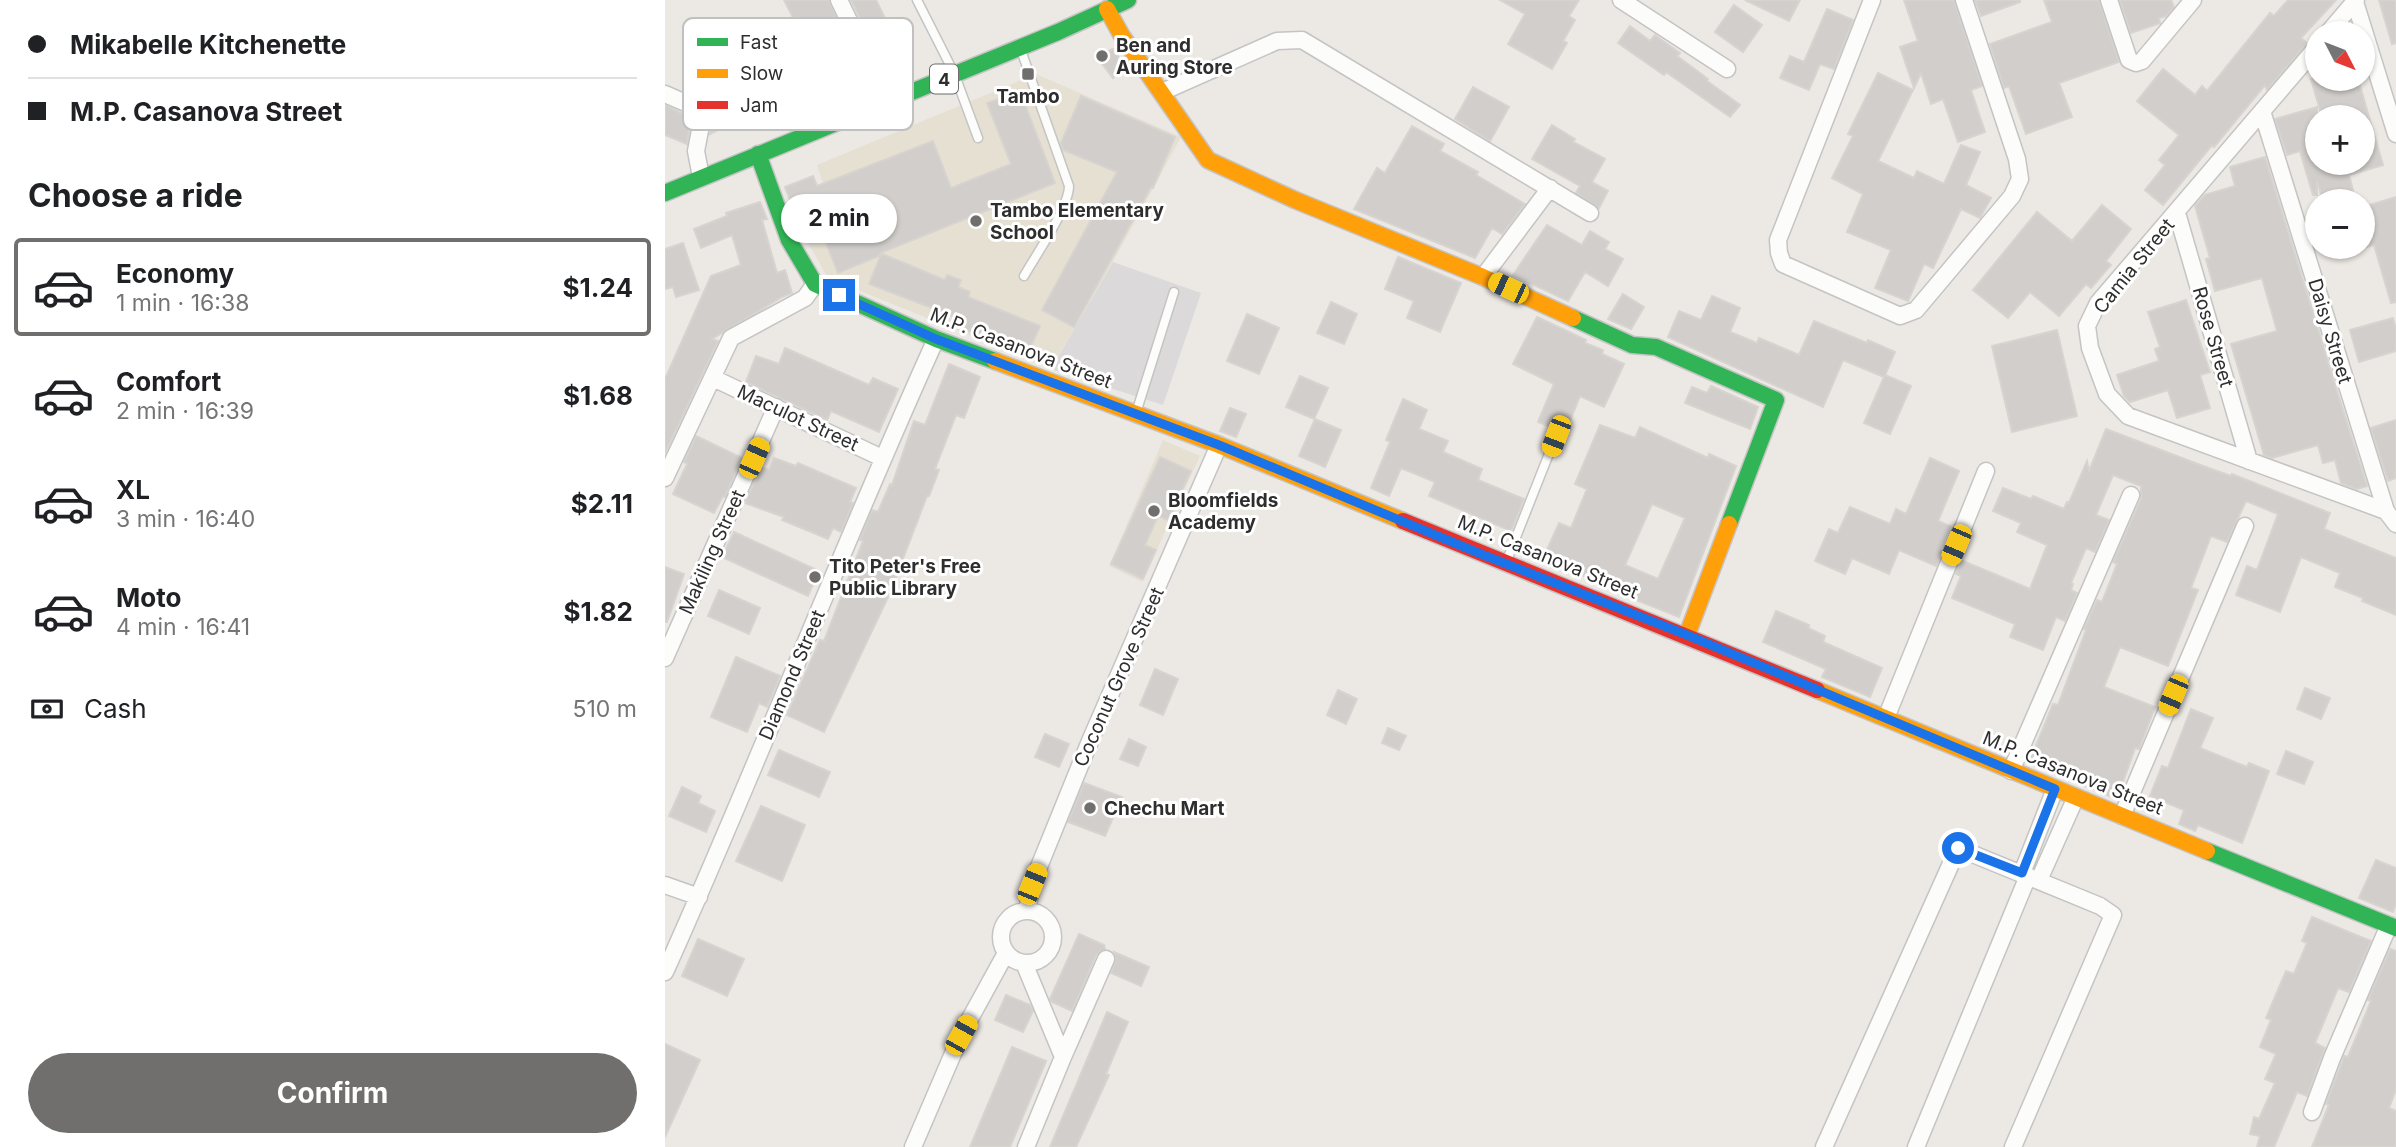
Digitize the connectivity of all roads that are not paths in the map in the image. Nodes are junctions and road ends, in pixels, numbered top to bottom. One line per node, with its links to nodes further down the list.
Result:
1 (839, 0): 11 (street)
2 (917, 0): 16 (lane)
3 (1128, 0): 10 (main road, 4)
4 (1621, 0): 15 (street)
5 (1872, 0): 6 (street)
6 (1963, 0)
7 (2109, 0): 8 (street)
8 (2193, 0)
9 (2355, 1): 12 (street); 24 (street)
10 (1107, 9): 13 (main road, 4); 18 (main road)
11 (848, 18)
12 (2338, 21)
13 (1020, 47): 16 (main road, 4); 32 (lane)
14 (2305, 61): 21 (street, Camia Street)
15 (1727, 69)
16 (955, 75): 17 (main road, 4); 25 (lane)
17 (913, 92)
18 (1162, 92): 28 (street); 33 (main road)
19 (665, 94): 20 (street)
20 (683, 102)
21 (2262, 111): 31 (street, Camia Street); 47 (street, Daisy Street)
22 (700, 130): 27 (street)
23 (815, 131): 26 (main road, 4)
24 (2396, 134)
25 (978, 138)
26 (758, 153): 27 (main road, 4); 34 (main road)
27 (701, 177): 29 (main road, 4)
28 (1551, 188): 30 (street); 33 (street)
29 (665, 193)
30 (1590, 213)
31 (2177, 214): 43 (street, Rose Street); 43 (street, Camia Street)
32 (1024, 276)
33 (1483, 277): 50 (main road)
34 (815, 284): 36 (main road, M.P. Casanova Street); 37 (street)
35 (1174, 292): 39 (lane)
36 (936, 339): 39 (main road, M.P. Casanova Street); 42 (street, Diamond Street)
37 (713, 378): 38 (street, Maculot Street); 45 (street)
38 (776, 407): 42 (street, Maculot Street); 51 (street, Makiling Street)
39 (1136, 414): 41 (main road, M.P. Casanova Street)
40 (1556, 436): 49 (lane)
41 (1219, 445): 49 (main road, M.P. Casanova Street); 60 (street, Coconut Grove Street)
42 (882, 458): 59 (street, Diamond Street)
43 (2249, 461): 47 (street, Camia Street)
44 (1986, 471): 52 (street)
45 (665, 478)
46 (2131, 495): 53 (street)
47 (2391, 518)
48 (2245, 526): 56 (street)
49 (1505, 563): 50 (main road, M.P. Casanova Street)
50 (1687, 635): 52 (main road, M.P. Casanova Street)
51 (665, 658)
52 (1885, 718): 53 (main road, M.P. Casanova Street)
53 (2011, 771): 54 (main road, M.P. Casanova Street)
54 (2055, 789): 55 (main road, M.P. Casanova Street); 57 (street)
55 (2075, 797): 56 (main road, M.P. Casanova Street); 57 (street)
56 (2122, 816): 61 (main road, M.P. Casanova Street)
57 (2030, 876): 70 (street); 71 (street); 72 (street)
58 (665, 886): 59 (street)
59 (699, 897): 65 (street, Diamond Street)
60 (1027, 911): 62 (street); 64 (street)
61 (2393, 926): 67 (street)
62 (1006, 953): 64 (street); 68 (street)
63 (1106, 959): 66 (street)
64 (1024, 963): 66 (street)
65 (665, 972)
66 (1063, 1057): 69 (street)
67 (2312, 1112)
68 (913, 1147)
69 (1026, 1147)
70 (1824, 1147)
71 (1916, 1147)
72 (2013, 1147)

